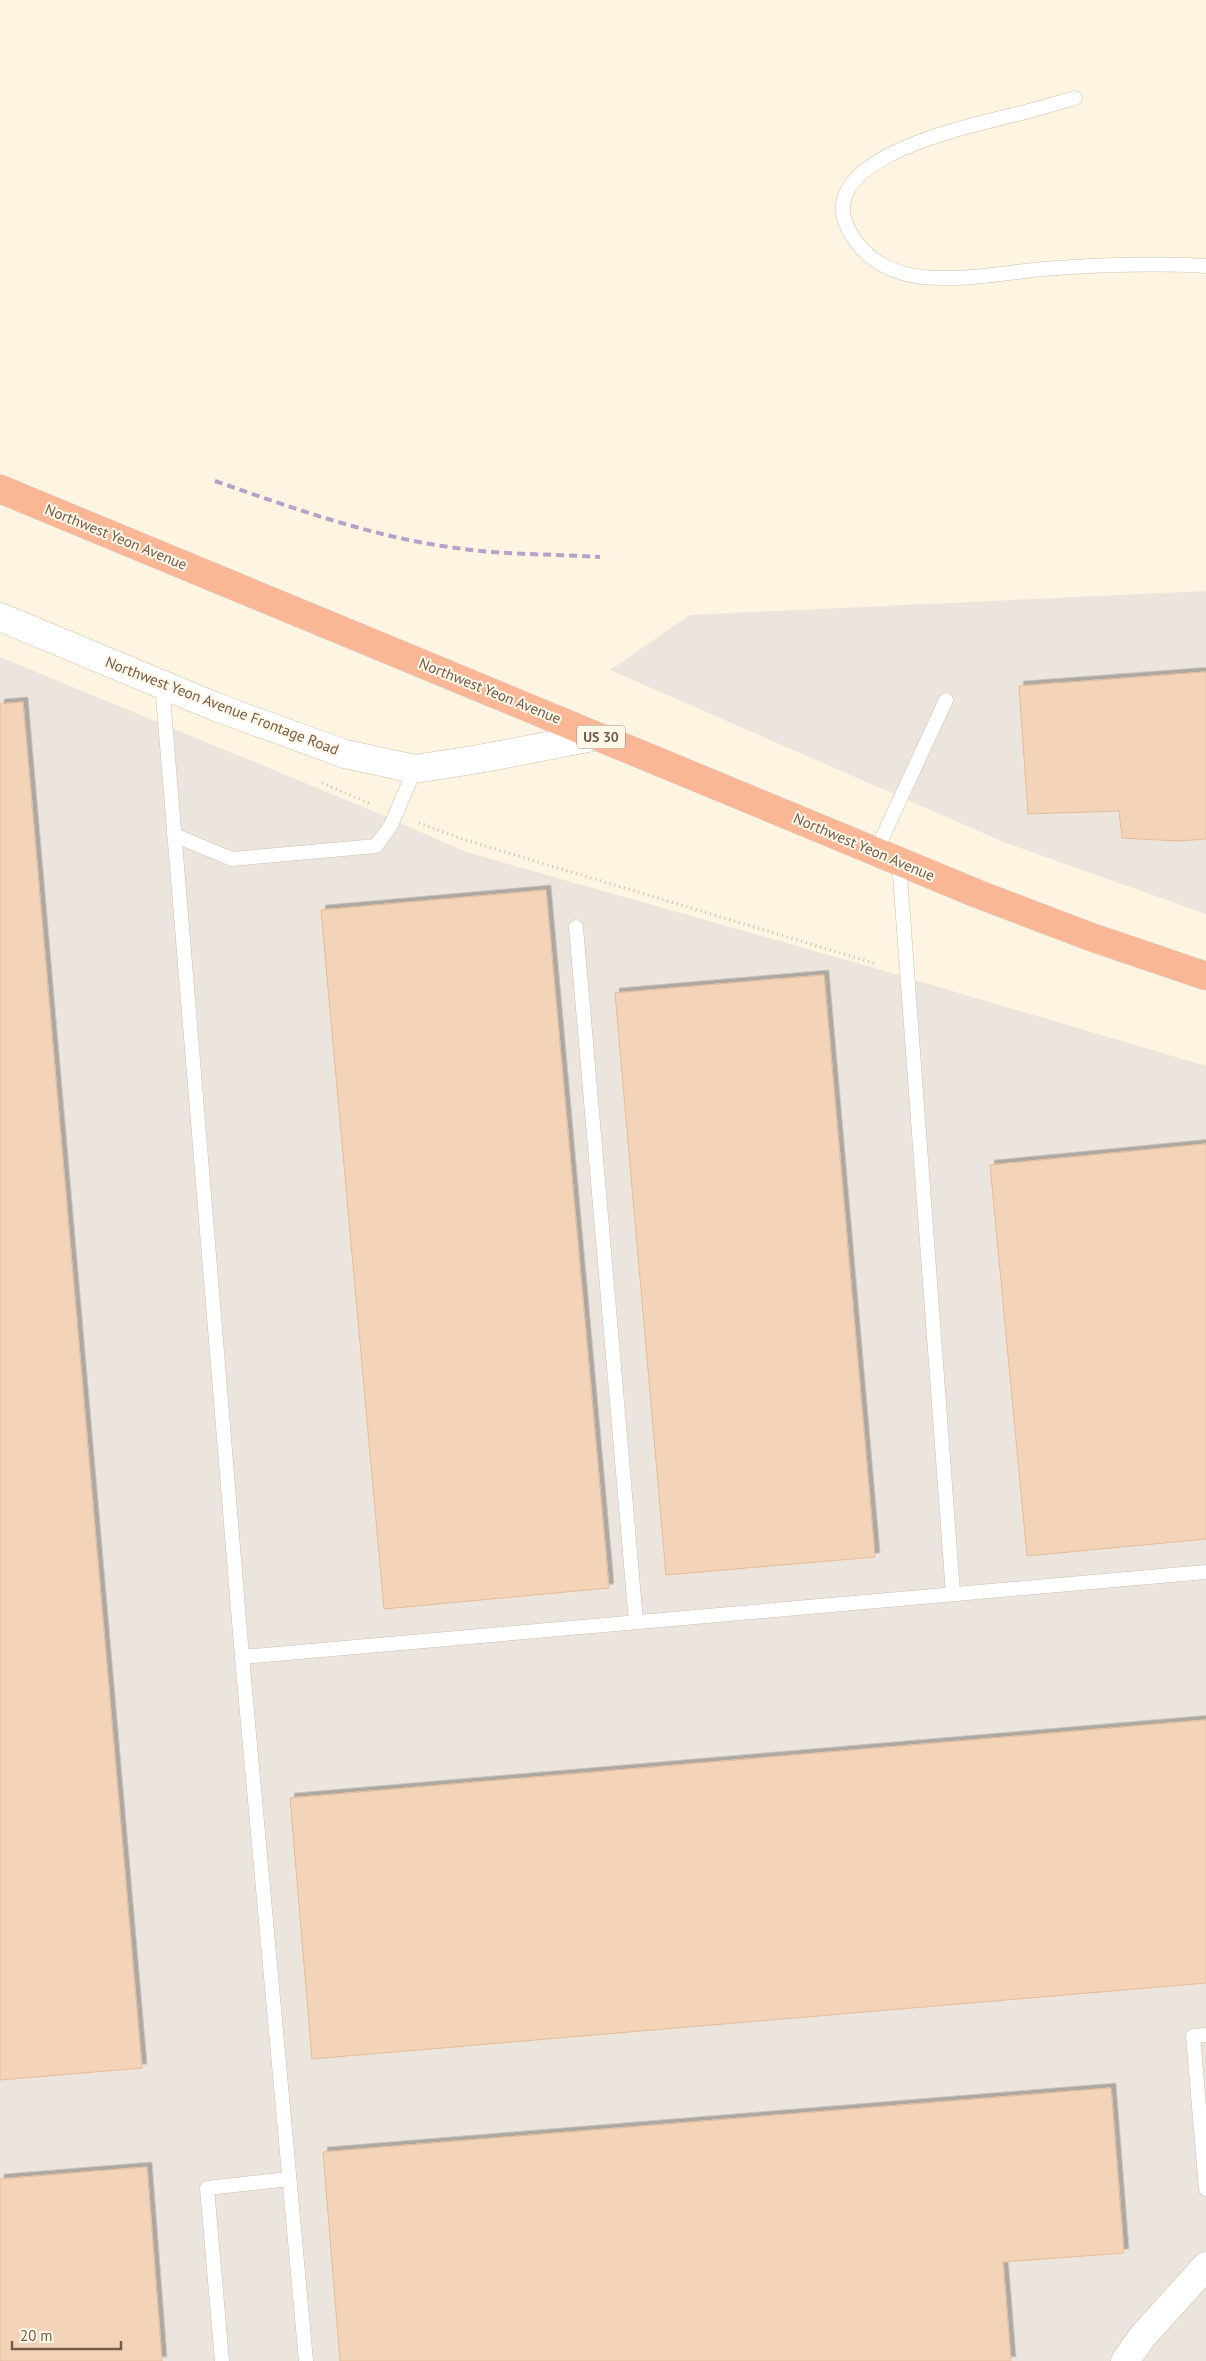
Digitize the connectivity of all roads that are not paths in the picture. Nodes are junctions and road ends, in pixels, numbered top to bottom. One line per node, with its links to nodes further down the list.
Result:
1 (1075, 98): 2 (lane)
2 (1206, 266)
3 (0, 489): 7 (highway, Northwest Yeon Avenue / US 30)
4 (0, 617): 5 (street, Northwest Yeon Avenue Frontage Road)
5 (162, 684): 8 (street, Northwest Yeon Avenue Frontage Road); 9 (lane)
6 (946, 700): 10 (lane)
7 (598, 736): 8 (street, Northwest Yeon Avenue Frontage Road); 10 (highway, Northwest Yeon Avenue / US 30)
8 (414, 769): 9 (lane)
9 (174, 835): 16 (lane)
10 (887, 857): 12 (highway, Northwest Yeon Avenue / US 30); 14 (lane)
11 (576, 927): 15 (lane)
12 (1206, 976)
13 (1206, 1572): 14 (lane)
14 (953, 1594): 15 (lane)
15 (636, 1622): 16 (lane)
16 (242, 1657): 18 (lane)
17 (1206, 2035): 19 (lane)
18 (289, 2179): 21 (lane); 22 (lane)
19 (1206, 2189)
20 (1206, 2266): 23 (street)
21 (222, 2361)
22 (306, 2361)
23 (1125, 2361)

